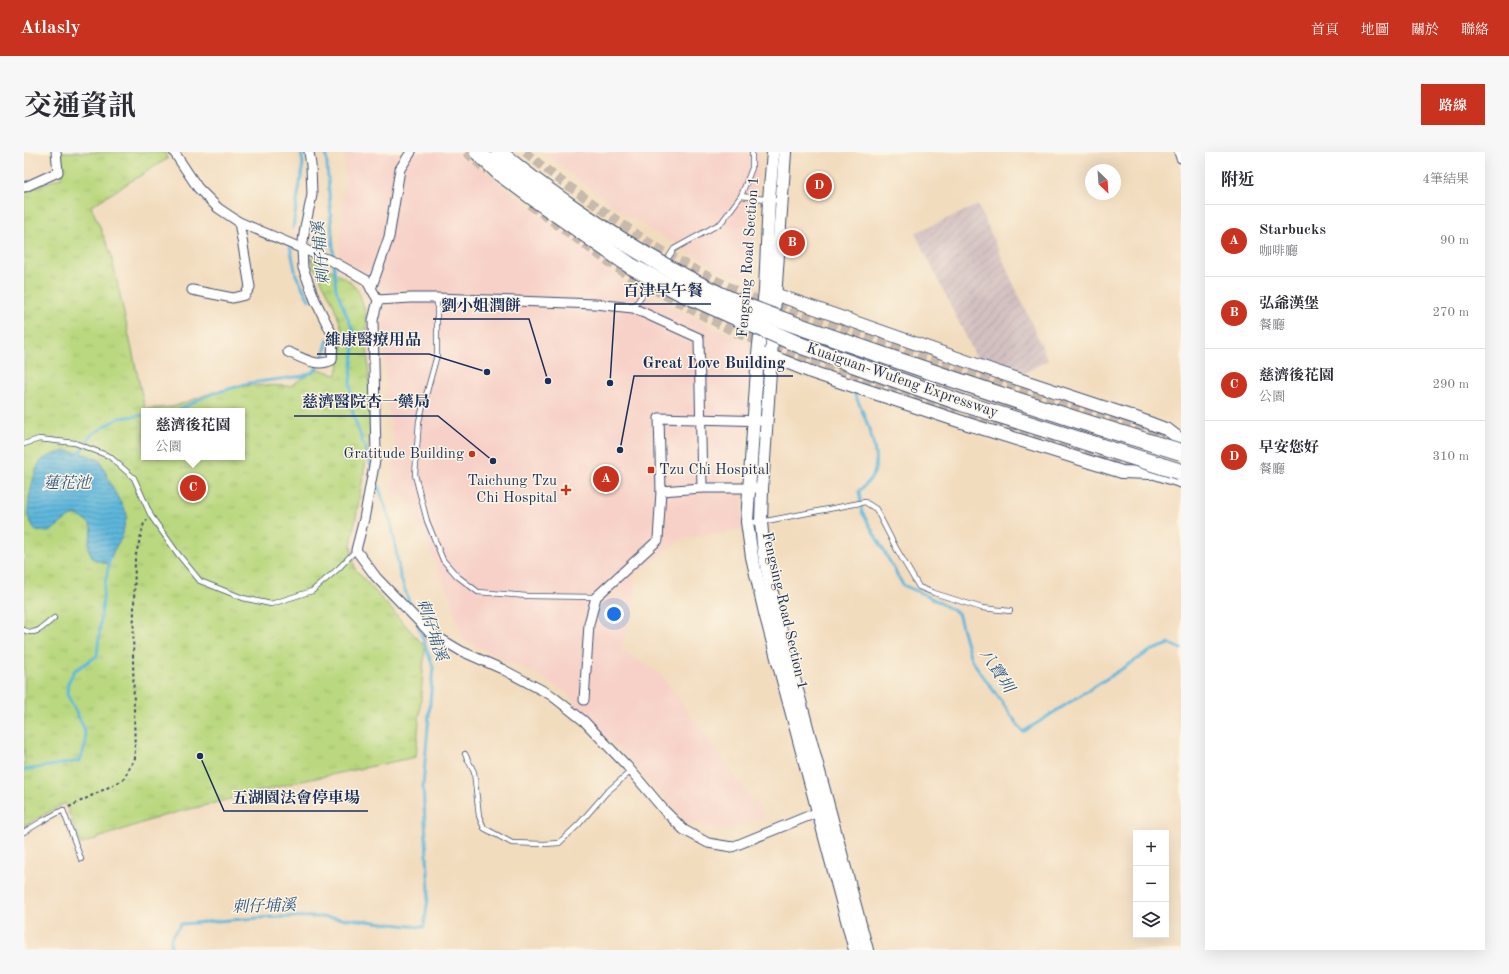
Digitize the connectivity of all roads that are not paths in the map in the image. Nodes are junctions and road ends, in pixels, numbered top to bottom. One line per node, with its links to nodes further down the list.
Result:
1 (56, 152): 12 (street)
2 (174, 152): 16 (street)
3 (309, 152): 17 (street)
4 (411, 152): 20 (street)
5 (478, 152): 37 (highway, Kuaiguan-Wufeng Expressway, bridge)
6 (499, 152): 36 (highway, Kuaiguan-Wufeng Expressway, bridge)
7 (752, 152): 13 (lane)
8 (773, 152): 14 (street, Fengsing Road Section 1)
9 (785, 152): 15 (street, Fengsing Road Section 1)
10 (1179, 152): 11 (street)
11 (1181, 158)
12 (25, 187)
13 (741, 196): 14 (lane); 18 (lane)
14 (769, 199): 15 (lane); 22 (street, Fengsing Road Section 1)
15 (782, 201): 22 (street, Fengsing Road Section 1)
16 (239, 222): 17 (street); 21 (street)
17 (302, 250): 20 (street); 28 (street)
18 (661, 269)
19 (656, 275): 25 (lane)
20 (371, 289): 24 (street)
21 (192, 290)
22 (771, 293): 29 (street, Fengsing Road Section 1); 30 (street, Fengsing Road Section 1); 34 (street)
23 (437, 298): 24 (street); 25 (street); 26 (lane)
24 (378, 300): 45 (street)
25 (633, 308): 31 (street)
26 (437, 338): 27 (lane); 46 (lane)
27 (443, 338)
28 (288, 352)
29 (758, 354): 30 (street); 32 (street, Fengsing Road Section 1)
30 (771, 356): 32 (street, Fengsing Road Section 1); 38 (street)
31 (701, 419): 32 (street); 40 (street); 42 (street)
32 (761, 421): 41 (street, Fengsing Road Section 1)
33 (1164, 436): 34 (street)
34 (1181, 441)
35 (24, 444): 45 (lane)
36 (1181, 452)
37 (1181, 472)
38 (1150, 473): 39 (street)
39 (1181, 483)
40 (702, 488): 41 (street); 42 (street)
41 (756, 488): 43 (street, Fengsing Road Section 1); 44 (street, Fengsing Road Section 1)
42 (661, 491): 46 (street)
43 (748, 522): 44 (lane); 53 (street, Fengsing Road Section 1)
44 (762, 522): 47 (lane); 53 (street, Fengsing Road Section 1)
45 (356, 550): 52 (street)
46 (596, 597): 50 (street)
47 (1010, 611)
48 (54, 618): 49 (lane)
49 (24, 630)
50 (584, 700)
51 (465, 754): 52 (lane)
52 (631, 771): 53 (street)
53 (823, 810): 56 (street, Fengsing Road Section 1); 57 (street, Fengsing Road Section 1)
54 (24, 832): 55 (lane)
55 (81, 859)
56 (856, 950)
57 (867, 950)

